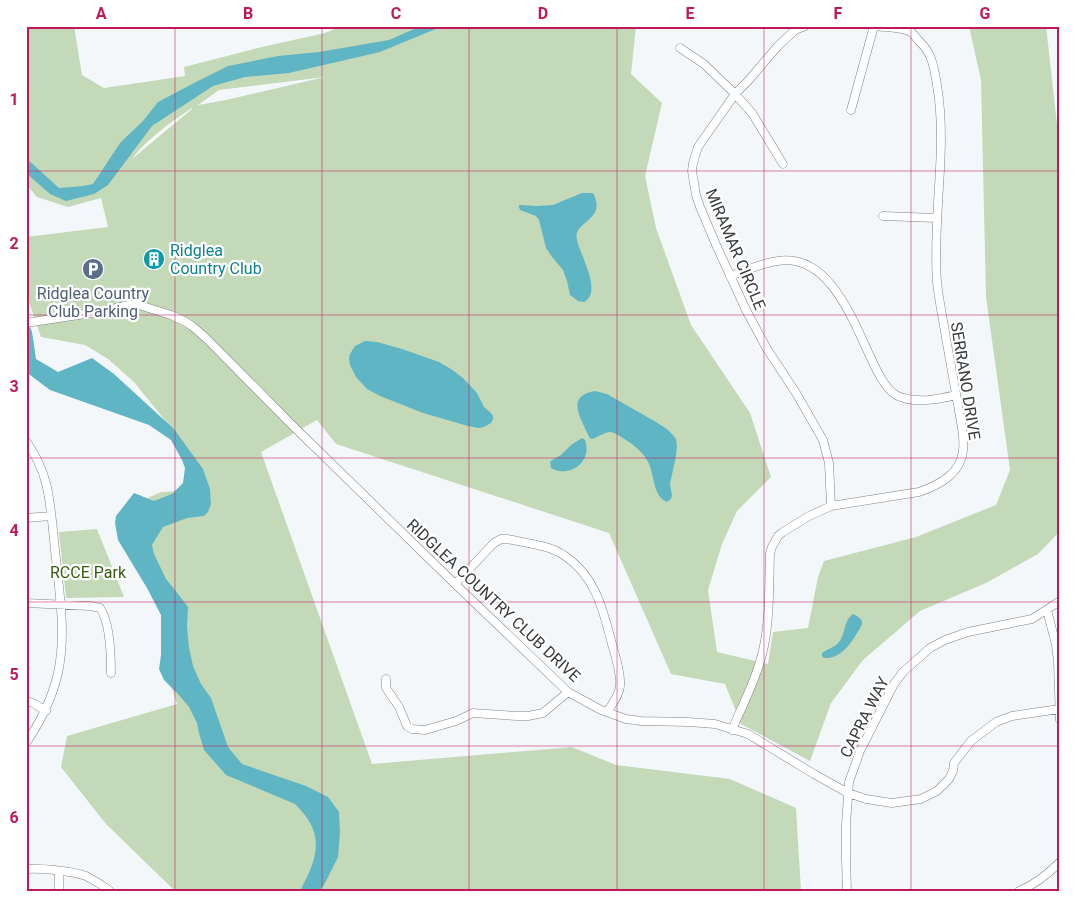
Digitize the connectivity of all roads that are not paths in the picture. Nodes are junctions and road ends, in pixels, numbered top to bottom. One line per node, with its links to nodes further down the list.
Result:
1 (805, 26): 4 (street, MIRAMAR CIRCLE)
2 (876, 26): 5 (street); 8 (street, SERRANO DRIVE)
3 (680, 48): 4 (street)
4 (735, 94): 6 (street); 9 (street, MIRAMAR CIRCLE)
5 (851, 110)
6 (783, 164)
7 (883, 216): 8 (street)
8 (936, 218): 11 (street, SERRANO DRIVE)
9 (730, 276): 11 (street); 13 (street, MIRAMAR CIRCLE)
10 (26, 323): 16 (street, RIDGLEA COUNTRY CLUB DRIVE)
11 (956, 395): 13 (street, SERRANO DRIVE)
12 (26, 441): 14 (street)
13 (831, 506): 29 (street, SERRANO DRIVE)
14 (52, 516): 15 (street); 19 (street)
15 (26, 518)
16 (455, 584): 23 (street, RIDGLEA COUNTRY CLUB DRIVE); 27 (street)
17 (1060, 600): 20 (street, CAPRA WAY)
18 (26, 604): 19 (street)
19 (61, 604): 21 (street); 26 (street)
20 (1047, 610): 25 (street); 31 (street, CAPRA WAY)
21 (111, 673)
22 (386, 679): 23 (street)
23 (568, 692): 27 (street, RIDGLEA COUNTRY CLUB DRIVE)
24 (26, 701): 26 (street)
25 (1059, 709): 28 (street); 31 (street, RIDGLEA COUNTRY CLUB DRIVE)
26 (46, 711): 30 (street)
27 (608, 712): 29 (street, RIDGLEA COUNTRY CLUB DRIVE)
28 (1060, 720)
29 (732, 730): 31 (street, RIDGLEA COUNTRY CLUB DRIVE)
30 (26, 743)
31 (848, 793): 37 (street, CAPRA WAY)
32 (1058, 867): 38 (street)
33 (26, 868): 34 (street)
34 (59, 871): 35 (street); 36 (street)
35 (59, 891)
36 (110, 891)
37 (847, 891)
38 (1019, 891)

